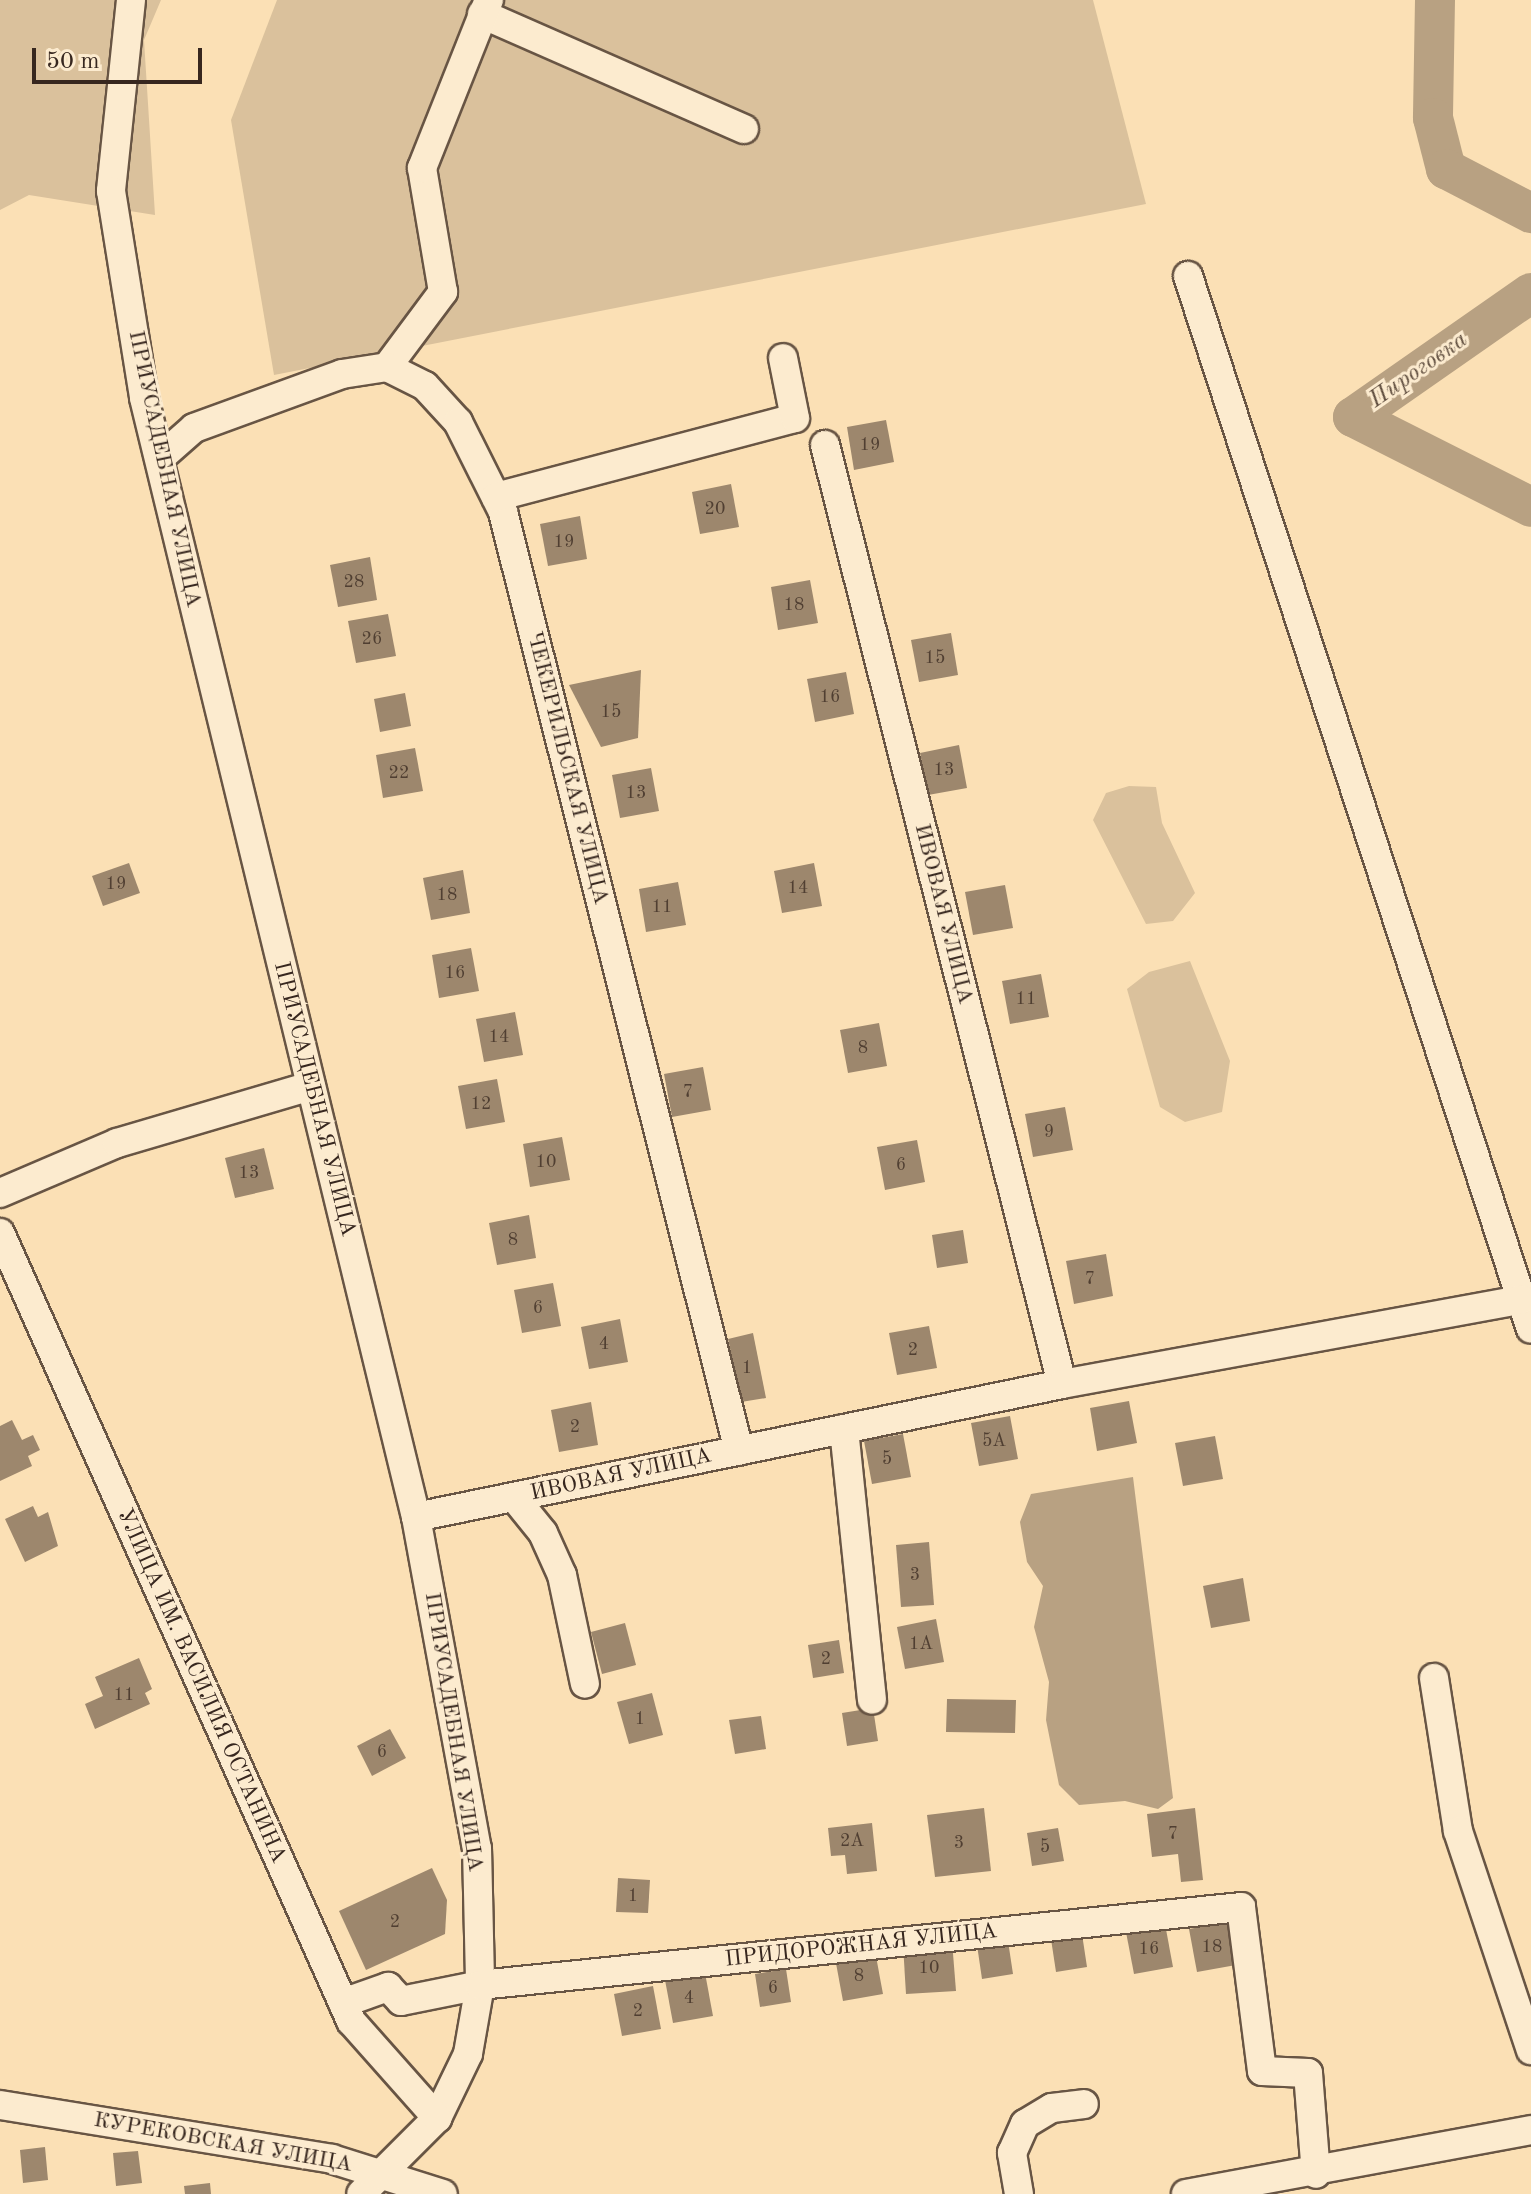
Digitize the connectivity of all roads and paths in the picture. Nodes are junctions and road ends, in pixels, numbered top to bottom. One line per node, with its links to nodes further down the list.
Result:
1 (131, 0): 8 (street, ПРИУСАДЕБНАЯ УЛИЦА)
2 (486, 7): 3 (street); 6 (street)
3 (744, 129)
4 (1188, 276): 13 (street)
5 (783, 358): 9 (street)
6 (387, 367): 8 (street); 9 (street, ЧЕКЕРИЛЬСКАЯ УЛИЦА)
7 (825, 445): 15 (street, ИВОВАЯ УЛИЦА)
8 (160, 458): 10 (street, ПРИУСАДЕБНАЯ УЛИЦА)
9 (496, 497): 17 (street, ЧЕКЕРИЛЬСКАЯ УЛИЦА)
10 (311, 1086): 11 (street); 19 (street, ПРИУСАДЕБНАЯ УЛИЦА)
11 (0, 1193)
12 (0, 1233): 24 (street, УЛИЦА ИМ. ВАСИЛИЯ ОСТАНИНА)
13 (1521, 1300): 14 (street); 15 (street, ИВОВАЯ УЛИЦА)
14 (1531, 1329)
15 (1062, 1384): 16 (street, ИВОВАЯ УЛИЦА)
16 (844, 1429): 17 (street, ИВОВАЯ УЛИЦА); 22 (street)
17 (739, 1451): 18 (street, ИВОВАЯ УЛИЦА)
18 (514, 1497): 19 (street, ИВОВАЯ УЛИЦА); 21 (street)
19 (416, 1517): 23 (street, ПРИУСАДЕБНАЯ УЛИЦА)
20 (1434, 1678): 25 (street)
21 (585, 1684)
22 (872, 1700)
23 (480, 1985): 24 (street, ПРИДОРОЖНАЯ УЛИЦА); 28 (street, ПРИУСАДЕБНАЯ УЛИЦА); 31 (street, ПРИДОРОЖНАЯ УЛИЦА)
24 (343, 2003): 28 (street, УЛИЦА ИМ. ВАСИЛИЯ ОСТАНИНА)
25 (1531, 2050)
26 (1084, 2104): 34 (street)
27 (0, 2105): 30 (street, КУРЕКОВСКАЯ УЛИЦА)
28 (437, 2118): 30 (street, ПРИУСАДЕБНАЯ УЛИЦА)
29 (1531, 2130): 31 (street)
30 (381, 2173): 32 (street, ПРИУСАДЕБНАЯ УЛИЦА); 33 (street, КУРЕКОВСКАЯ УЛИЦА)
31 (1316, 2174): 35 (street)
32 (361, 2194)
33 (443, 2194)
34 (1019, 2194)
35 (1186, 2194)

